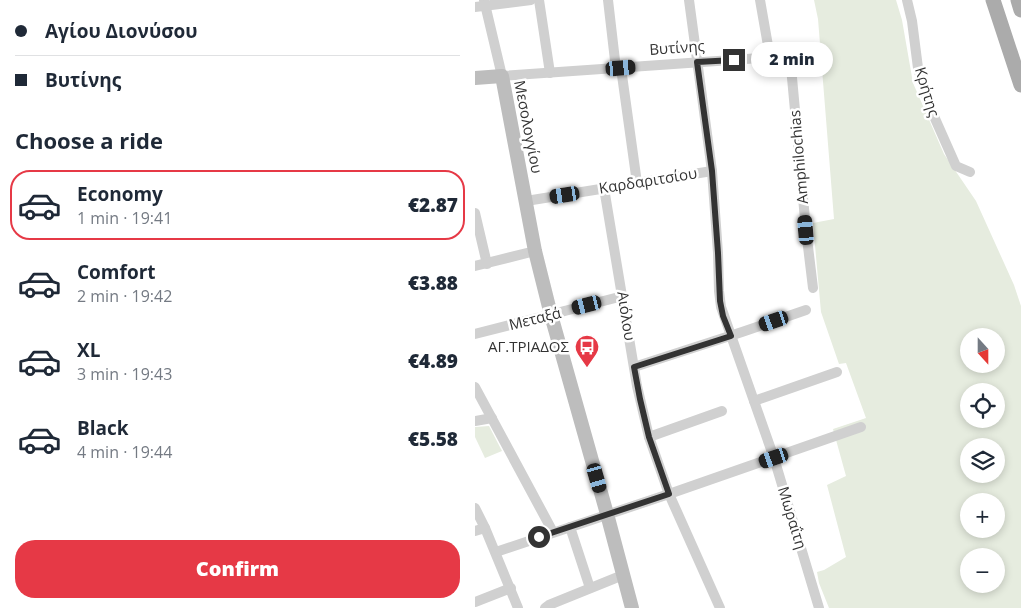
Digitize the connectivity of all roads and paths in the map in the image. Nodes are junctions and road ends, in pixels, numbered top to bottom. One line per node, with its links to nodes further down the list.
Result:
1 (531, 0): 9 (street)
2 (539, 0): 16 (street)
3 (608, 0): 15 (street)
4 (689, 0): 14 (street, Μωραΐτη)
5 (760, 0): 13 (street)
6 (907, 0): 21 (street, Κρήτης)
7 (993, 0): 19 (main road)
8 (1018, 0): 10 (main road)
9 (481, 5): 17 (street, Μεσολογγίου)
10 (1021, 10)
11 (822, 51): 12 (street, Βυτίνης)
12 (790, 56): 13 (street, Βυτίνης); 29 (street, Amphilochias)
13 (770, 57): 14 (street, Βυτίνης)
14 (697, 62): 15 (street, Βυτίνης); 20 (street, Μωραΐτη)
15 (619, 68): 16 (street, Βυτίνης); 22 (street)
16 (550, 73): 17 (street, Βυτίνης)
17 (502, 76): 18 (street, Βυτίνης); 24 (street, Μεσολογγίου)
18 (475, 78)
19 (1021, 83)
20 (712, 171): 22 (street, Καρδαριτσίου); 34 (street, Μωραΐτη)
21 (970, 172)
22 (637, 183): 23 (street, Καρδαριτσίου)
23 (605, 188): 24 (street, Καρδαριτσίου); 30 (street, Αιόλου)
24 (526, 201): 26 (street, Μεσολογγίου)
25 (475, 213): 27 (street)
26 (535, 251): 27 (street); 32 (street, Μεσολογγίου)
27 (487, 264): 28 (street)
28 (475, 266)
29 (813, 288)
30 (623, 296): 32 (street, Μεταξά); 35 (street, Αιόλου)
31 (806, 310): 34 (street)
32 (551, 315): 33 (street, Μεταξά); 47 (street, Μεσολογγίου)
33 (475, 334)
34 (731, 336): 35 (street); 38 (street, Μωραΐτη)
35 (634, 367): 43 (street, Αιόλου)
36 (837, 372): 38 (street)
37 (475, 387): 40 (street)
38 (754, 401): 44 (street, Μωραΐτη)
39 (722, 411): 43 (street)
40 (492, 418): 41 (street); 50 (street)
41 (475, 421)
42 (861, 427): 44 (street)
43 (649, 437): 45 (street, Αιόλου)
44 (774, 458): 45 (street); 60 (street, Μωραΐτη)
45 (669, 494): 47 (street); 56 (street, Αιόλου)
46 (475, 508): 49 (street)
47 (607, 514): 48 (street); 52 (street, Μεσολογγίου)
48 (570, 527): 50 (street); 54 (street)
49 (480, 529): 51 (street)
50 (553, 532): 51 (street)
51 (496, 552): 53 (street)
52 (623, 575): 54 (street); 59 (street, Μεσολογγίου)
53 (511, 588): 55 (street); 57 (street)
54 (590, 588): 58 (street)
55 (475, 602)
56 (716, 607)
57 (518, 608)
58 (545, 608)
59 (632, 608)
60 (819, 608)

